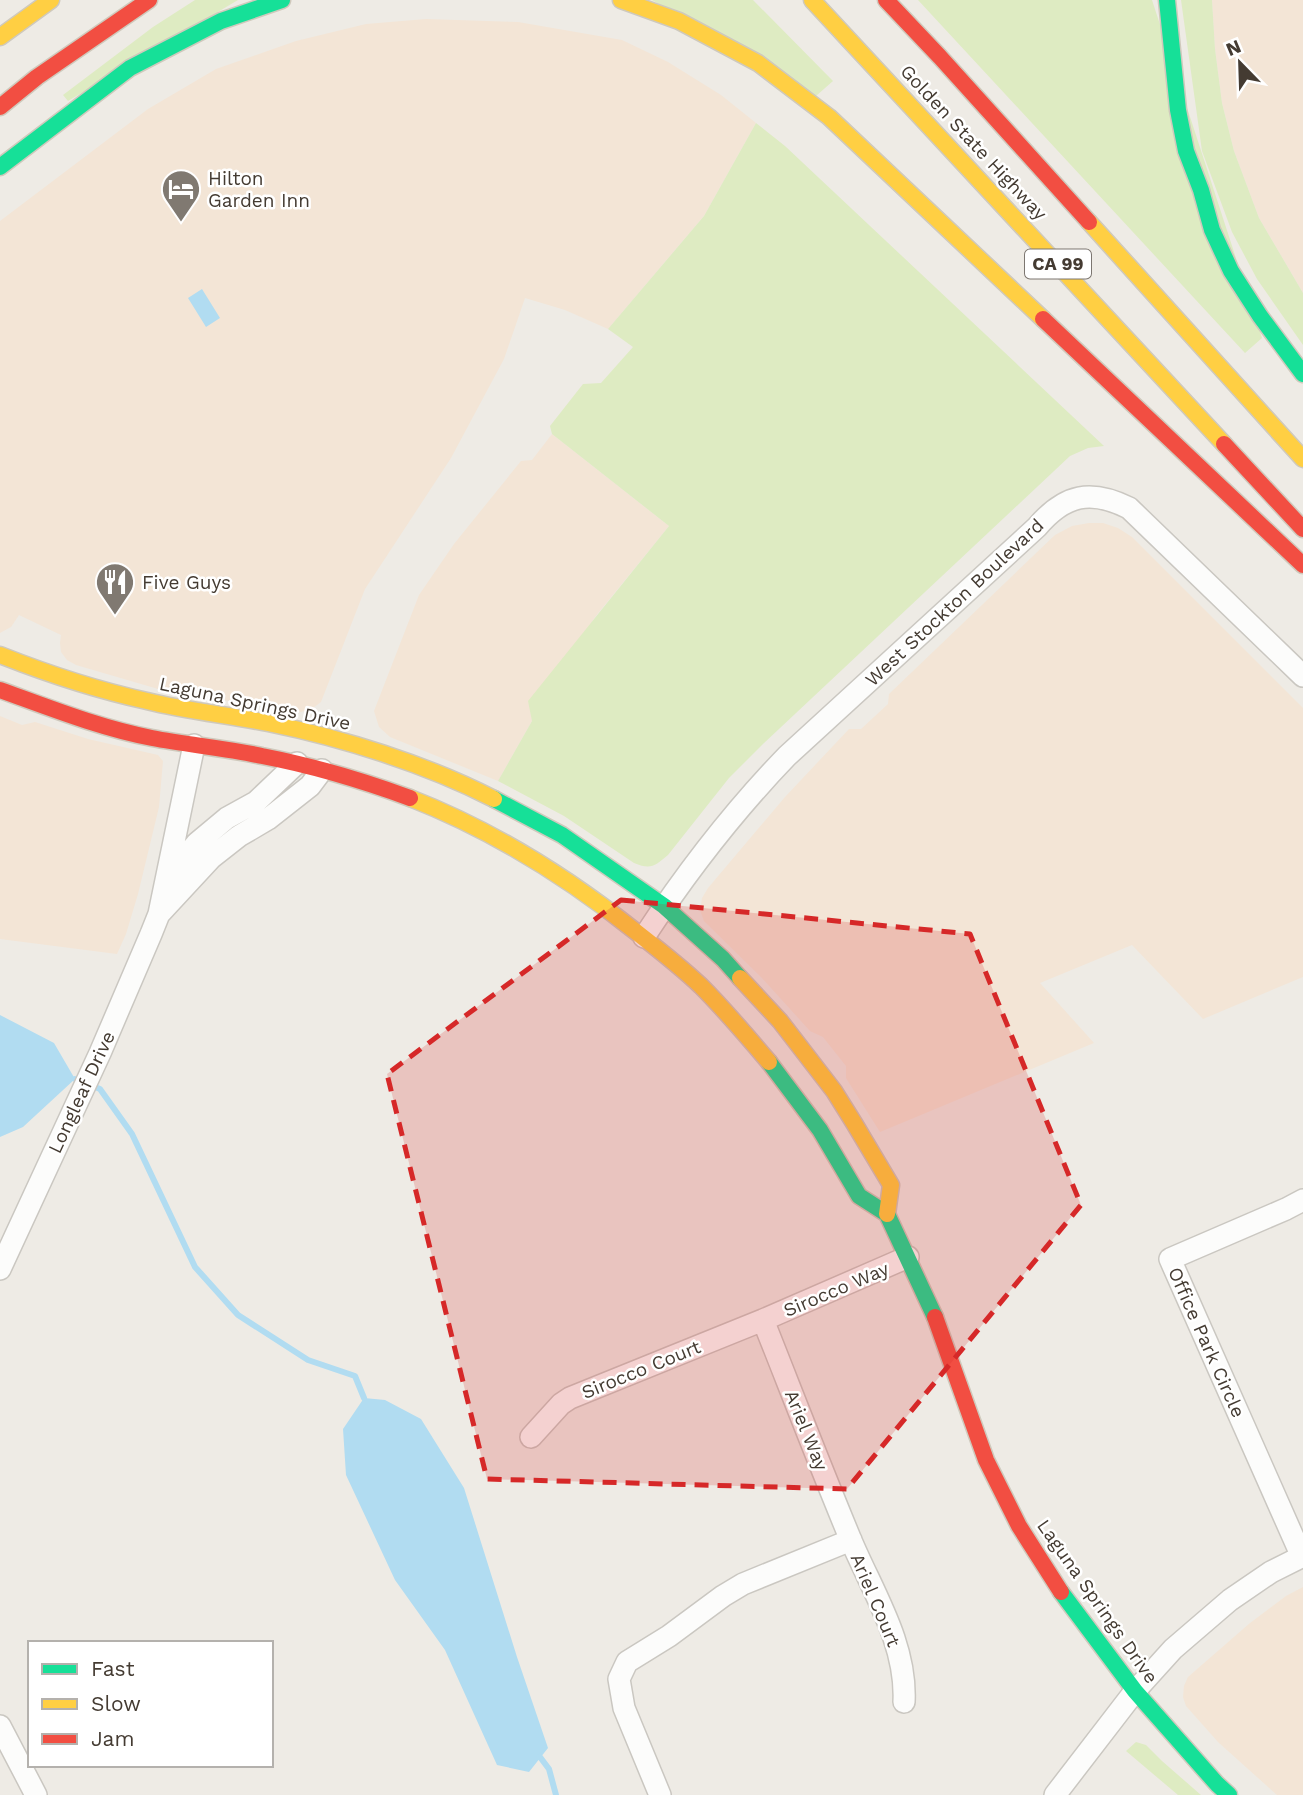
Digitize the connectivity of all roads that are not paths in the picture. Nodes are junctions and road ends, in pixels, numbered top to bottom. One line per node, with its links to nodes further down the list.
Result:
1 (51, 0): 8 (main road)
2 (149, 0): 9 (main road)
3 (282, 0): 10 (main road)
4 (621, 0): 14 (main road)
5 (812, 0): 13 (main road, Golden State Highway / CA 99)
6 (886, 0): 12 (main road, Golden State Highway / CA 99)
7 (1167, 0): 11 (main road)
8 (0, 37)
9 (0, 107)
10 (0, 167)
11 (1303, 374)
12 (1303, 459)
13 (1303, 529)
14 (1303, 565)
15 (0, 655): 16 (main road, Laguna Springs Drive)
16 (35, 669): 18 (main road); 21 (main road, Laguna Springs Drive)
17 (1303, 676): 27 (street, West Stockton Boulevard)
18 (13, 678)
19 (7, 693): 20 (main road); 23 (main road, Laguna Springs Drive)
20 (61, 695)
21 (149, 702): 22 (main road); 27 (main road, Laguna Springs Drive)
22 (121, 713)
23 (194, 745): 24 (main road, Laguna Springs Drive); 26 (street, Longleaf Drive)
24 (297, 763): 25 (main road, Laguna Springs Drive); 26 (street, Longleaf Drive)
25 (322, 770): 28 (street, Longleaf Drive); 29 (main road, Laguna Springs Drive)
26 (165, 883): 28 (street, Longleaf Drive)
27 (664, 906): 29 (street, West Stockton Boulevard); 31 (main road, Laguna Springs Drive)
28 (159, 914): 33 (street, Longleaf Drive)
29 (644, 937): 31 (main road, Laguna Springs Drive)
30 (1303, 1200): 37 (street, Office Park Circle)
31 (887, 1214): 32 (main road, Laguna Springs Drive)
32 (908, 1257): 34 (street, Sirocco Way); 38 (main road, Laguna Springs Drive)
33 (0, 1269)
34 (763, 1320): 35 (street, Sirocco Court); 36 (street, Ariel Way)
35 (531, 1437)
36 (851, 1540): 39 (street, Ariel Court); 42 (street)
37 (1303, 1556): 38 (street)
38 (1135, 1691): 43 (street); 44 (main road, Laguna Springs Drive)
39 (904, 1702)
40 (0, 1726): 41 (street)
41 (36, 1795)
42 (660, 1795)
43 (1055, 1795)
44 (1229, 1795)

